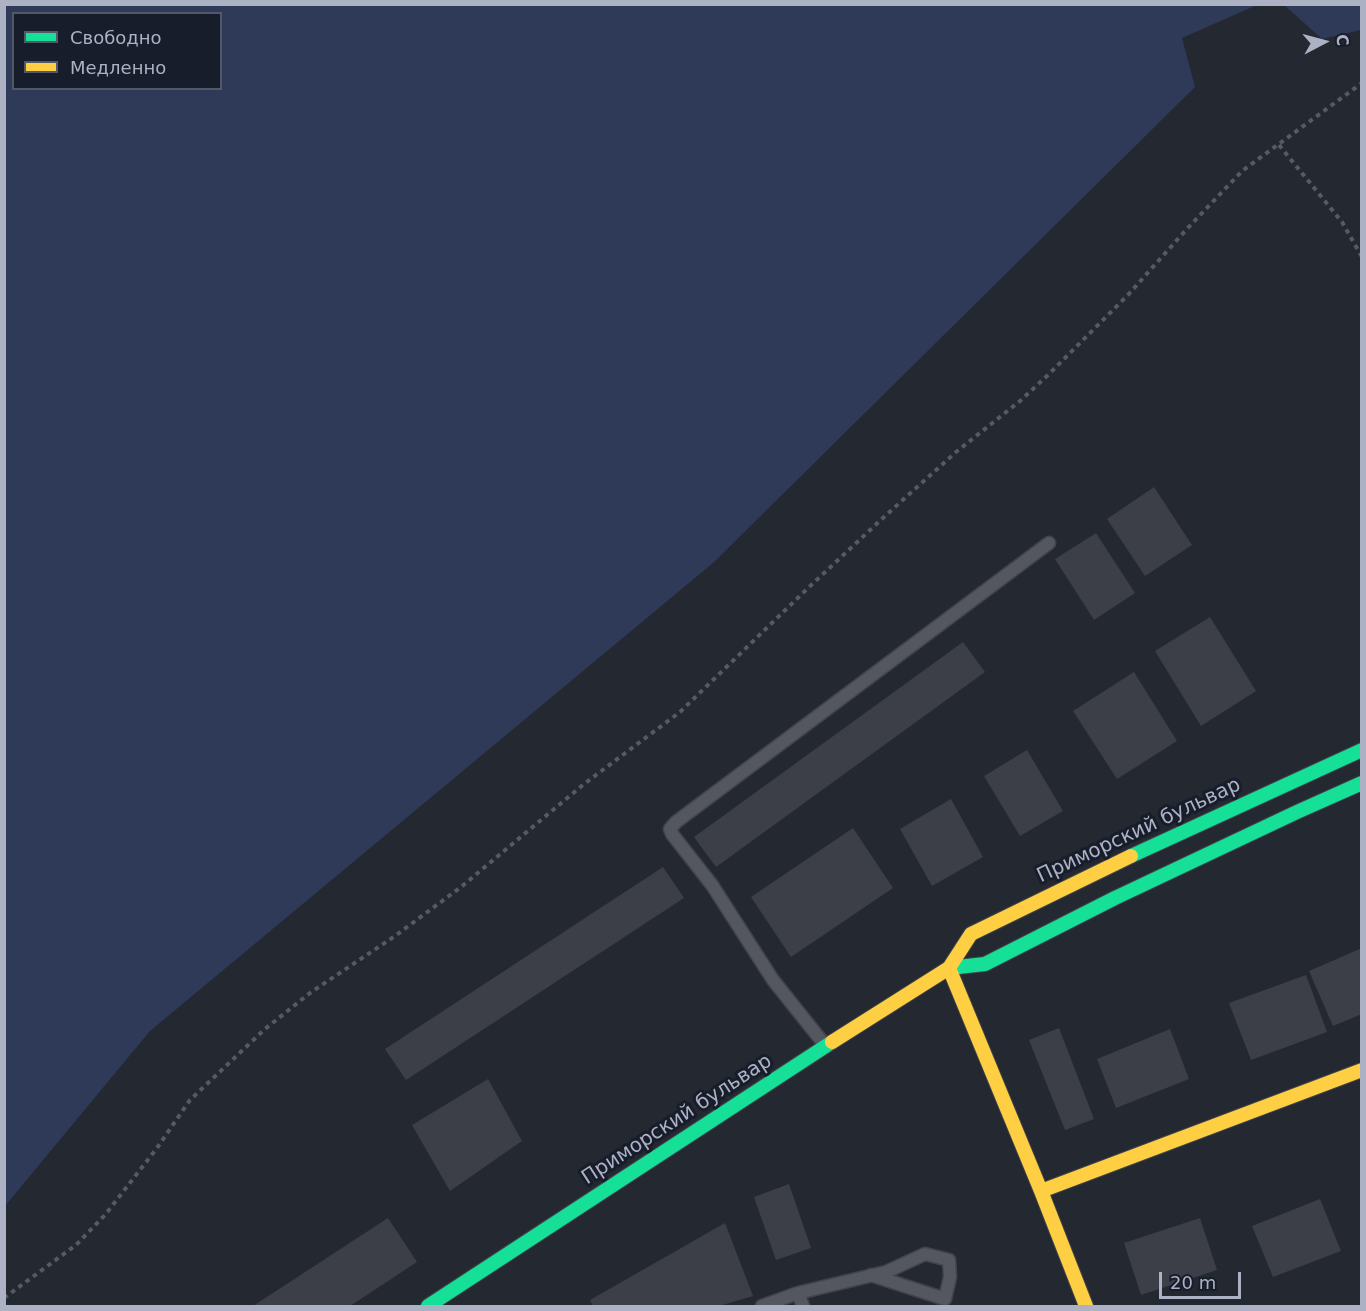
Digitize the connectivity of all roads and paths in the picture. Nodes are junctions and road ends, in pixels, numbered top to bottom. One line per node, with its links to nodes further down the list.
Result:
1 (1362, 83): 2 (path)
2 (1279, 145): 3 (path); 13 (path)
3 (1362, 257)
4 (1049, 543): 8 (lane)
5 (1362, 750): 7 (street, Приморский бульвар)
6 (1362, 783): 7 (street, Приморский бульвар)
7 (949, 968): 8 (street, Приморский бульвар); 10 (street)
8 (826, 1046): 14 (street, Приморский бульвар)
9 (1362, 1070): 10 (street)
10 (1041, 1191): 17 (street)
11 (871, 1275): 11 (lane); 12 (lane)
12 (798, 1293): 15 (lane); 16 (lane)
13 (4, 1298)
14 (428, 1306)
15 (762, 1306)
16 (803, 1306)
17 (1086, 1306)

